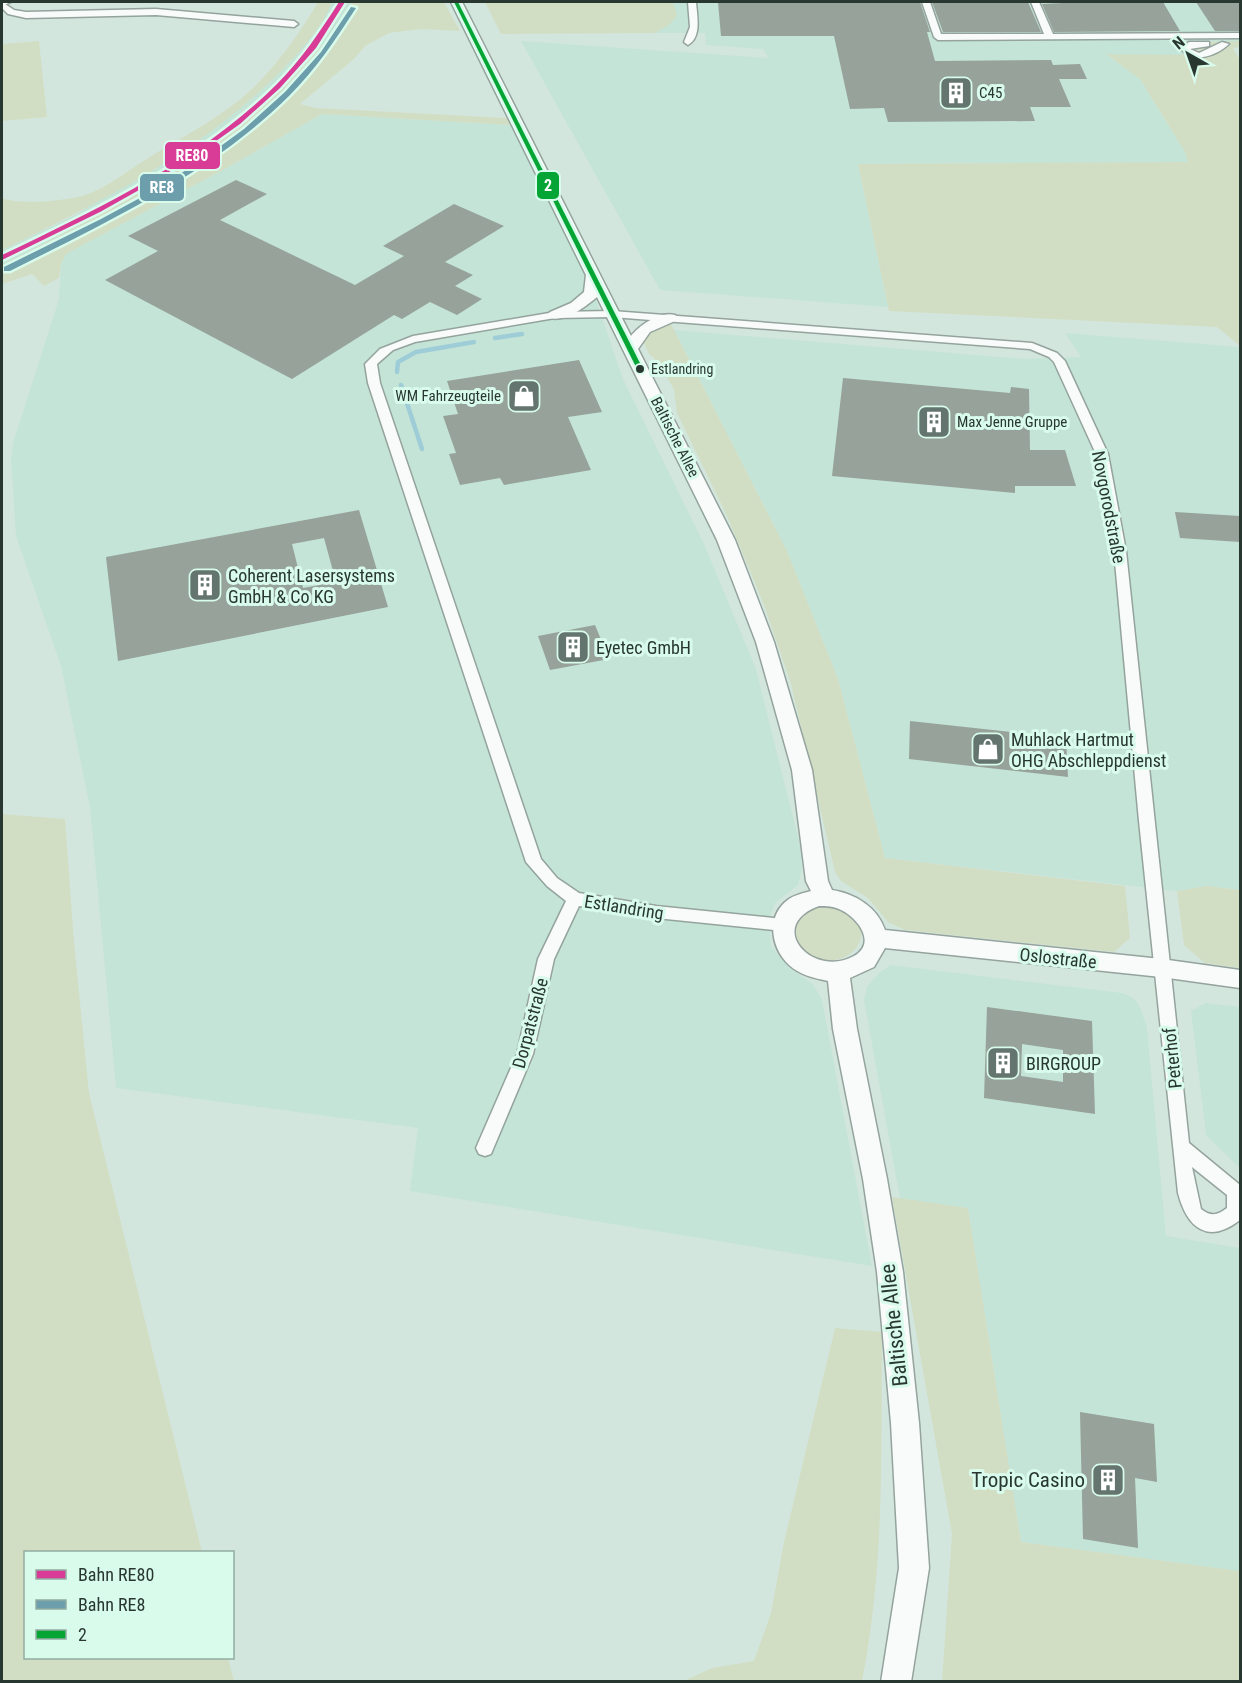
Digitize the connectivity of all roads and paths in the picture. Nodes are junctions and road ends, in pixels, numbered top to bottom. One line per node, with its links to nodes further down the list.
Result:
1 (456, 2): 12 (main road, Baltische Allee)
2 (692, 2): 9 (street)
3 (926, 2): 8 (street)
4 (1035, 2): 8 (street)
5 (3, 3): 6 (street)
6 (294, 24)
7 (1240, 36): 8 (street)
8 (1050, 37)
9 (688, 42)
10 (1240, 43): 11 (street)
11 (1225, 44)
12 (593, 275): 13 (main road, Baltische Allee); 14 (main road)
13 (612, 314): 14 (street, Estlandring); 15 (street, Novgorodstraße); 16 (main road, Baltische Allee)
14 (555, 315): 18 (street, Estlandring)
15 (670, 318): 16 (main road); 21 (street, Novgorodstraße)
16 (630, 348): 17 (main road, Baltische Allee)
17 (825, 896): 19 (main road); 20 (main road)
18 (575, 900): 19 (street, Estlandring); 25 (street, Dorpatstraße)
19 (783, 925): 22 (main road)
20 (875, 938): 21 (main road, Oslostraße); 22 (main road)
21 (1161, 968): 23 (main road, Oslostraße); 24 (street, Peterhof)
22 (838, 972): 26 (main road, Baltische Allee)
23 (1240, 979)
24 (1181, 1147)
25 (486, 1148)
26 (896, 1682)

